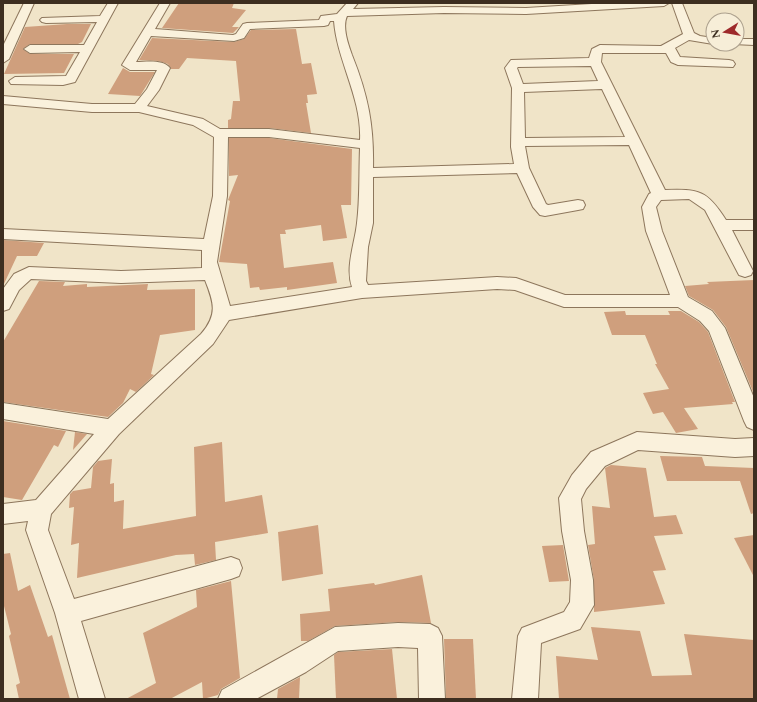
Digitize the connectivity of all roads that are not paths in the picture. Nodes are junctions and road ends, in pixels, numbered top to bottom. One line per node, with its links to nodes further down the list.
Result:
1 (29, 3): 17 (street)
2 (113, 3): 9 (street)
3 (165, 3): 11 (street)
4 (664, 3): 6 (street)
5 (677, 3): 12 (street)
6 (573, 6): 7 (street)
7 (457, 7): 8 (street)
8 (346, 11): 11 (street); 28 (street)
9 (104, 19): 10 (street); 15 (street)
10 (46, 20)
11 (148, 32): 24 (street)
12 (689, 35): 13 (street); 14 (street)
13 (705, 40)
14 (668, 47): 18 (street); 19 (street)
15 (88, 48): 16 (street); 20 (street)
16 (30, 49)
17 (3, 59)
18 (594, 62): 21 (street); 22 (street)
19 (729, 64)
20 (15, 81)
21 (605, 85): 22 (street); 26 (street)
22 (518, 88): 27 (street)
23 (3, 100): 24 (street)
24 (139, 108): 25 (street)
25 (220, 133): 28 (street); 36 (street)
26 (633, 141): 27 (street); 31 (street)
27 (518, 142): 29 (street)
28 (367, 145): 30 (street)
29 (522, 168): 30 (street); 32 (street)
30 (367, 173): 39 (street)
31 (660, 195): 33 (street); 40 (street)
32 (578, 205)
33 (722, 225): 34 (street); 37 (street)
34 (754, 225)
35 (3, 234): 36 (street)
36 (210, 245): 38 (street)
37 (745, 271)
38 (211, 274): 41 (street); 42 (street)
39 (362, 292): 40 (street); 42 (street)
40 (681, 301): 44 (street)
41 (3, 304)
42 (222, 314): 45 (street)
43 (3, 411): 45 (street)
44 (754, 421)
45 (112, 428): 47 (street)
46 (754, 447): 54 (street)
47 (41, 509): 48 (street); 50 (street)
48 (3, 514)
49 (231, 568): 50 (street)
50 (67, 613): 51 (street)
51 (92, 699)
52 (231, 699): 53 (street)
53 (432, 699)
54 (525, 699)

